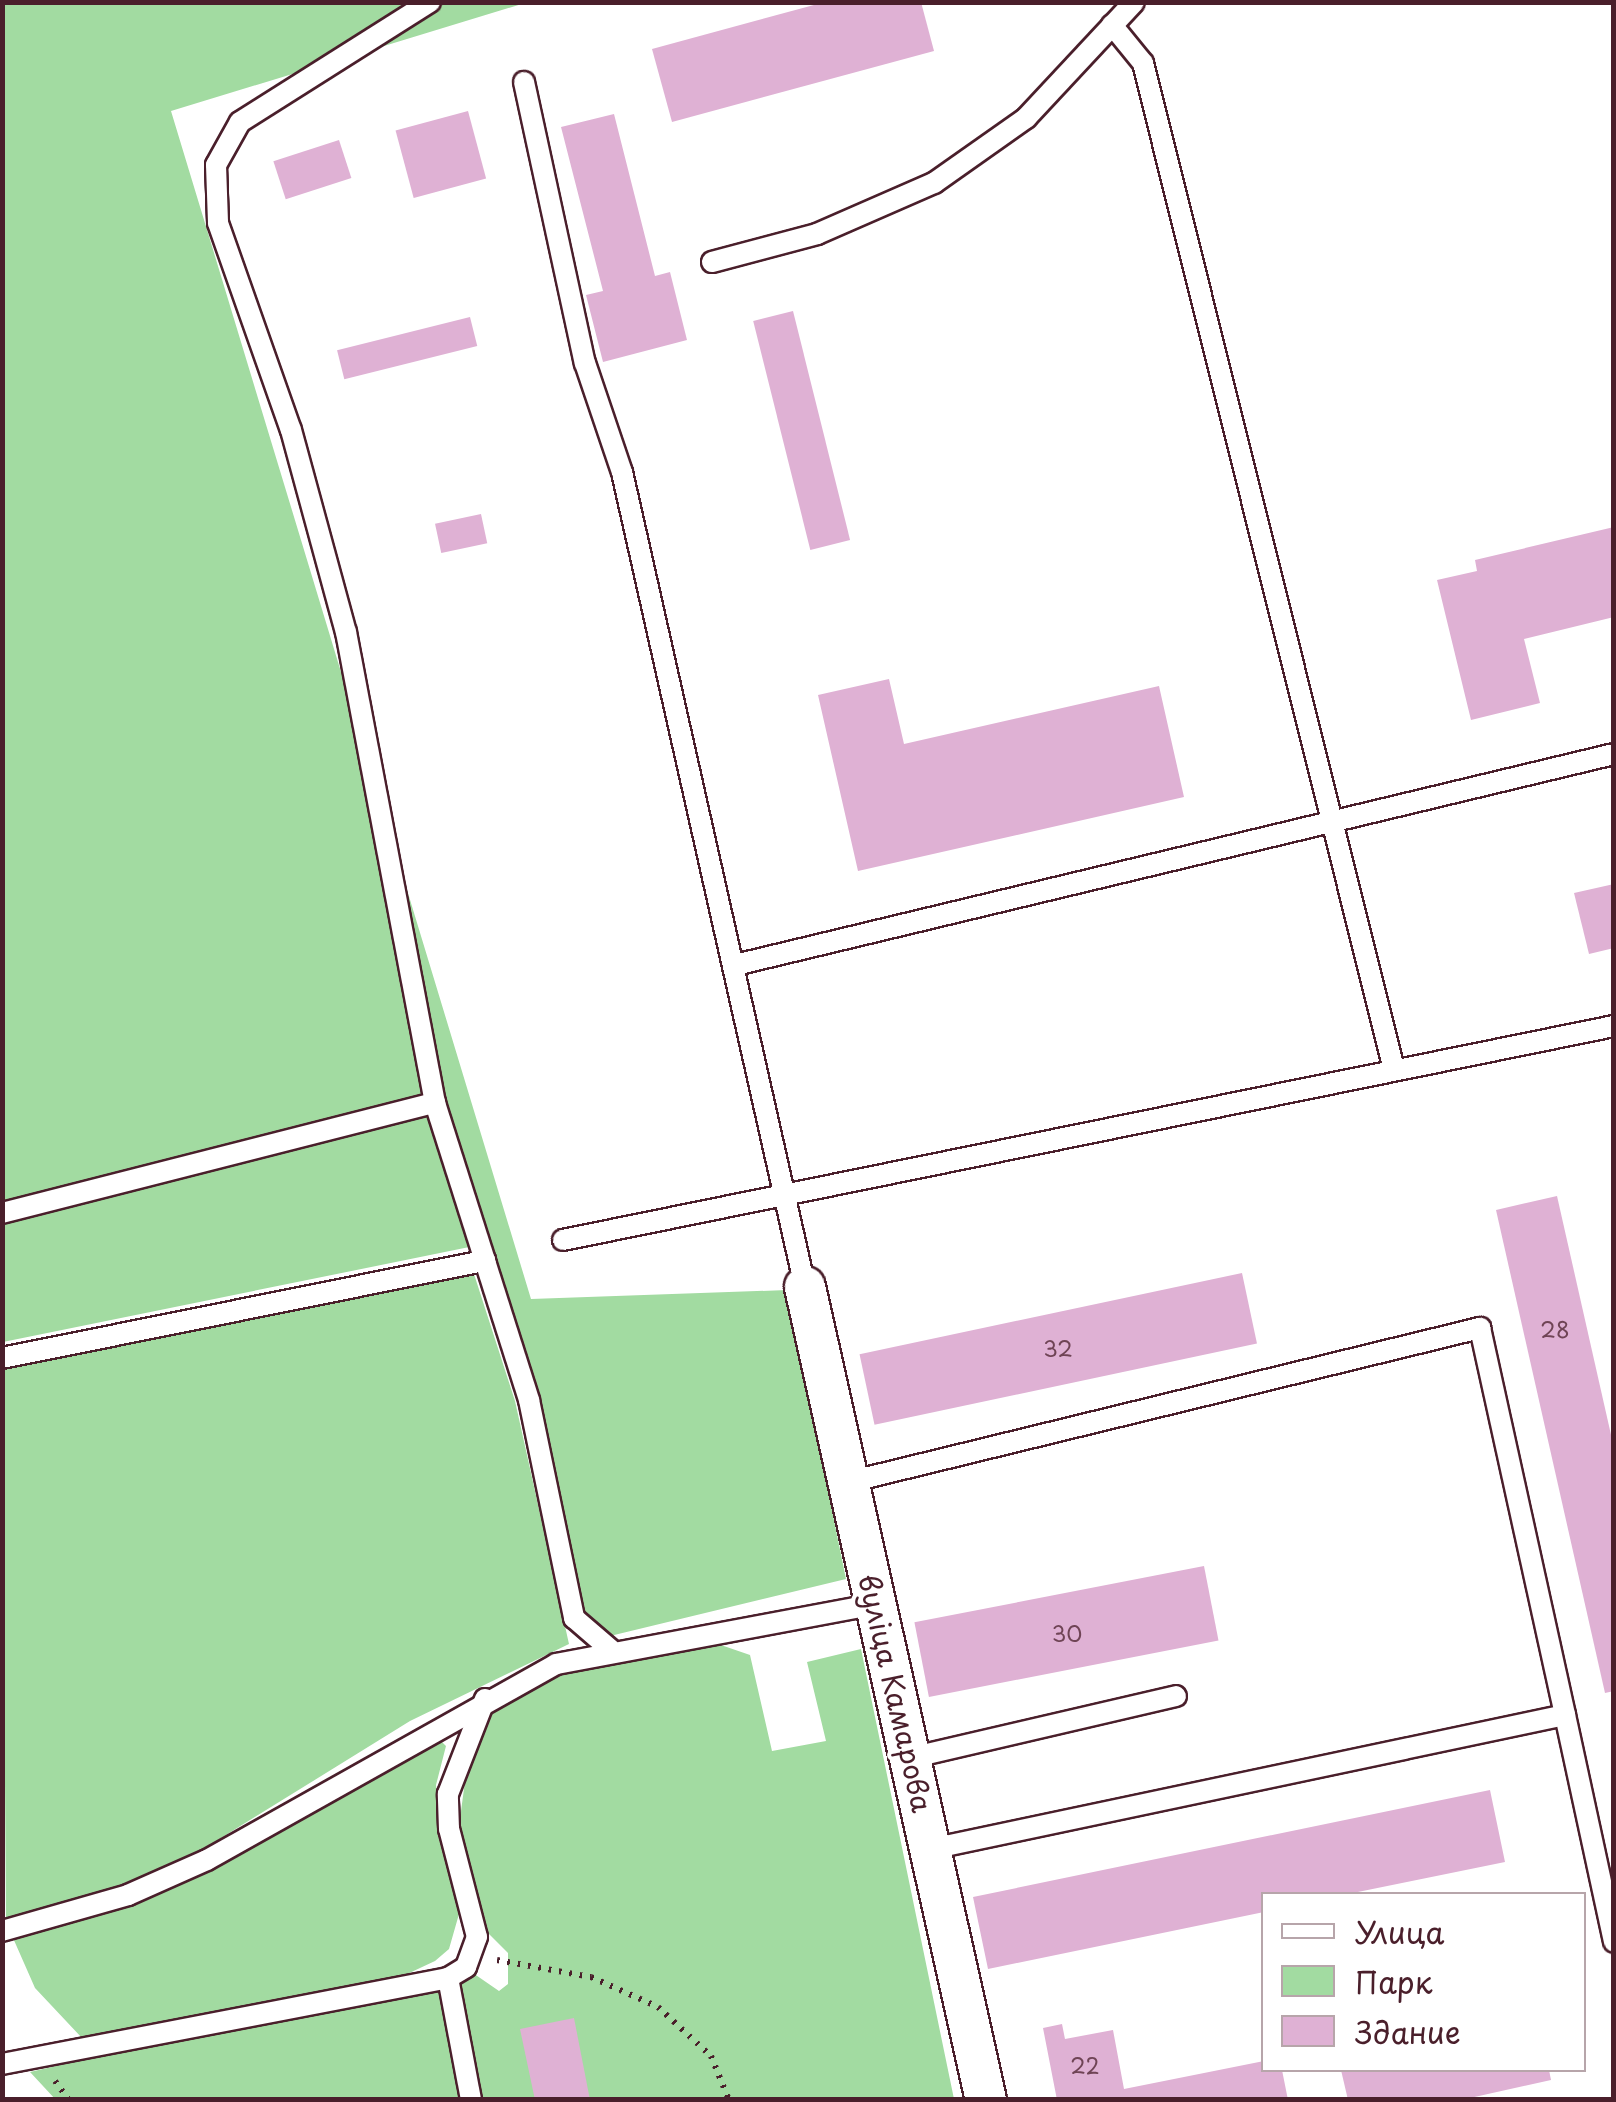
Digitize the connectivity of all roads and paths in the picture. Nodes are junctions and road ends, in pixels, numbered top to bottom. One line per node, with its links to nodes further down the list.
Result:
1 (430, 2): 11 (lane)
2 (1134, 2): 3 (lane)
3 (1112, 26): 5 (lane); 7 (lane)
4 (524, 82): 8 (lane)
5 (712, 262)
6 (1614, 754): 7 (lane)
7 (1336, 821): 8 (lane); 10 (lane)
8 (735, 965): 12 (lane)
9 (1614, 1026): 10 (lane)
10 (1394, 1070): 12 (lane)
11 (435, 1103): 13 (lane); 15 (lane)
12 (786, 1200): 14 (lane); 16 (lane)
13 (2, 1213)
14 (564, 1240)
15 (484, 1261): 17 (lane); 20 (lane)
16 (805, 1287): 18 (street, вуліца Камарова)
17 (2, 1358)
18 (849, 1482): 19 (street, вуліца Камарова); 23 (lane)
19 (876, 1604): 20 (lane); 24 (street, вуліца Камарова)
20 (610, 1649): 22 (lane)
21 (1176, 1696): 24 (lane)
22 (486, 1698): 26 (lane); 28 (lane)
23 (1565, 1715): 25 (lane); 27 (lane)
24 (910, 1758): 25 (street, вуліца Камарова)
25 (930, 1849): 33 (street, вуліца Камарова)
26 (2, 1930)
27 (1614, 1942)
28 (470, 1955): 29 (lane); 32 (path)
29 (448, 1978): 30 (lane); 31 (lane)
30 (2, 2064)
31 (471, 2100)
32 (729, 2100)
33 (986, 2100)

